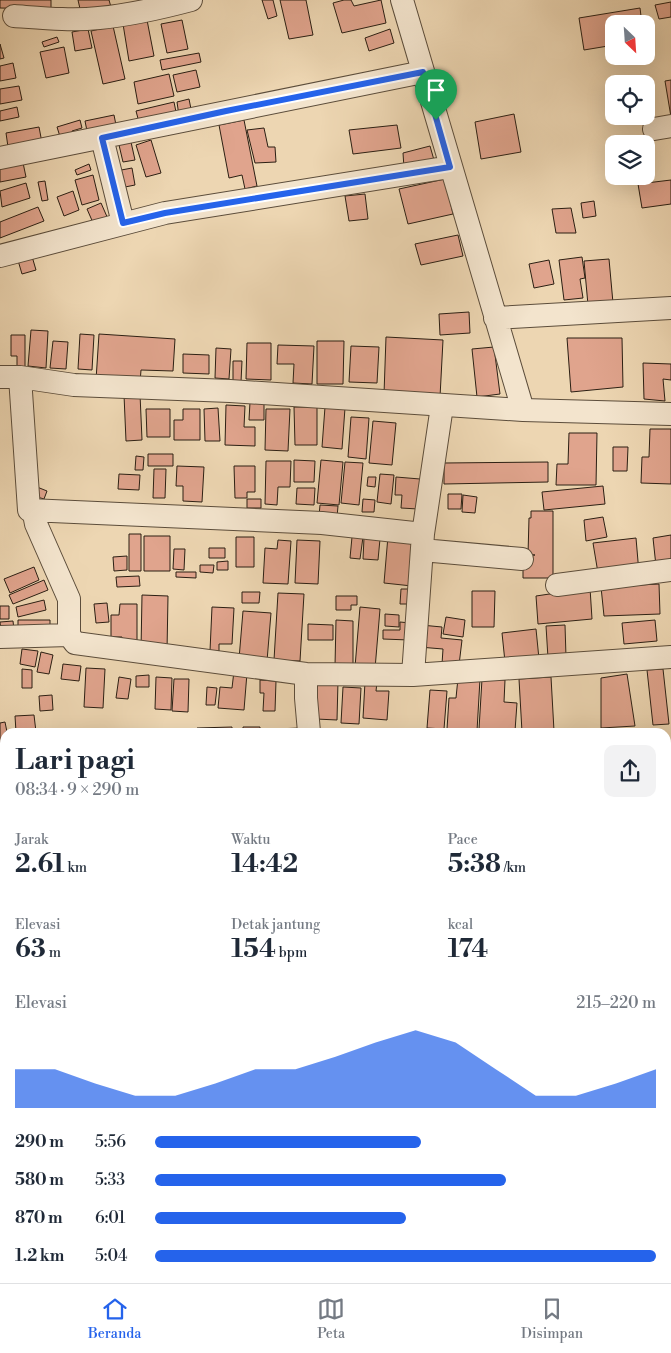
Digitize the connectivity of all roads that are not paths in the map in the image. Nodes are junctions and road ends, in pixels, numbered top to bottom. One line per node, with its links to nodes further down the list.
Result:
1 (191, 0): 3 (street)
2 (402, 0): 4 (street)
3 (14, 16)
4 (423, 72): 5 (street); 7 (street)
5 (102, 138): 6 (street); 8 (street)
6 (0, 158)
7 (450, 167): 8 (street); 11 (street)
8 (123, 223): 9 (street)
9 (0, 256)
10 (671, 308): 11 (street)
11 (495, 318): 14 (street)
12 (5, 374): 13 (street); 16 (street)
13 (442, 406): 14 (street); 17 (street)
14 (523, 410): 15 (street)
15 (671, 414)
16 (29, 510): 17 (street); 21 (street)
17 (423, 542): 18 (street); 25 (street)
18 (522, 559)
19 (671, 570): 20 (street)
20 (557, 585)
21 (69, 635): 22 (street); 24 (street)
22 (0, 637)
23 (671, 657): 25 (street)
24 (306, 674): 25 (street); 26 (street)
25 (413, 675)
26 (309, 728)

